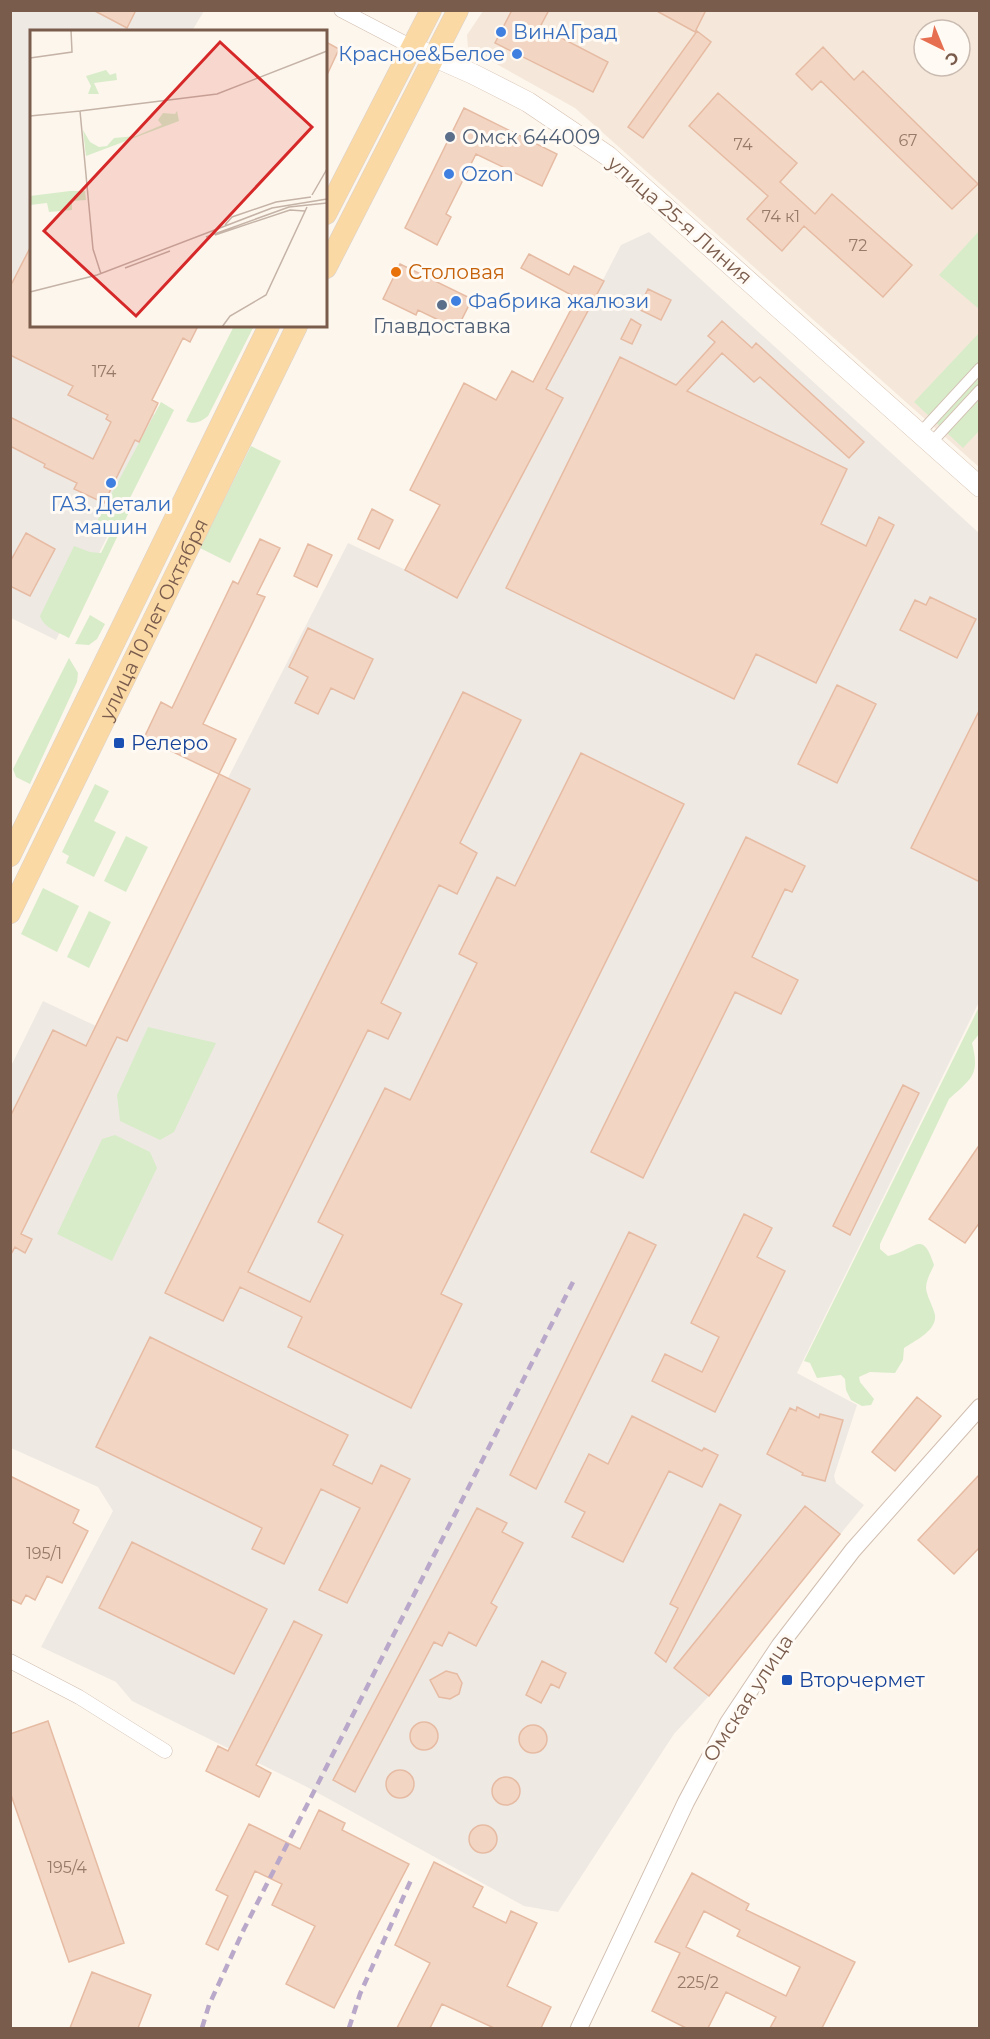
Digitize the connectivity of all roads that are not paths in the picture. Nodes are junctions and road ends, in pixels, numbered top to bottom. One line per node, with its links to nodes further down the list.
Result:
1 (341, 10): 4 (street, улица 25-я Линия)
2 (431, 10): 4 (main road)
3 (458, 10): 5 (main road)
4 (412, 47): 5 (main road, улица 25-я Линия); 6 (main road)
5 (434, 56): 7 (main road); 12 (main road, улица 25-я Линия)
6 (327, 212)
7 (327, 266)
8 (269, 327): 14 (main road, улица 10 лет Октября)
9 (297, 327): 15 (main road, улица 10 лет Октября)
10 (980, 368): 12 (street)
11 (980, 390): 12 (street)
12 (926, 438): 13 (main road, улица 25-я Линия)
13 (980, 487)
14 (10, 856)
15 (10, 913)
16 (980, 1407): 19 (street, Омская улица)
17 (10, 1661): 18 (street)
18 (165, 1751)
19 (579, 2028)

